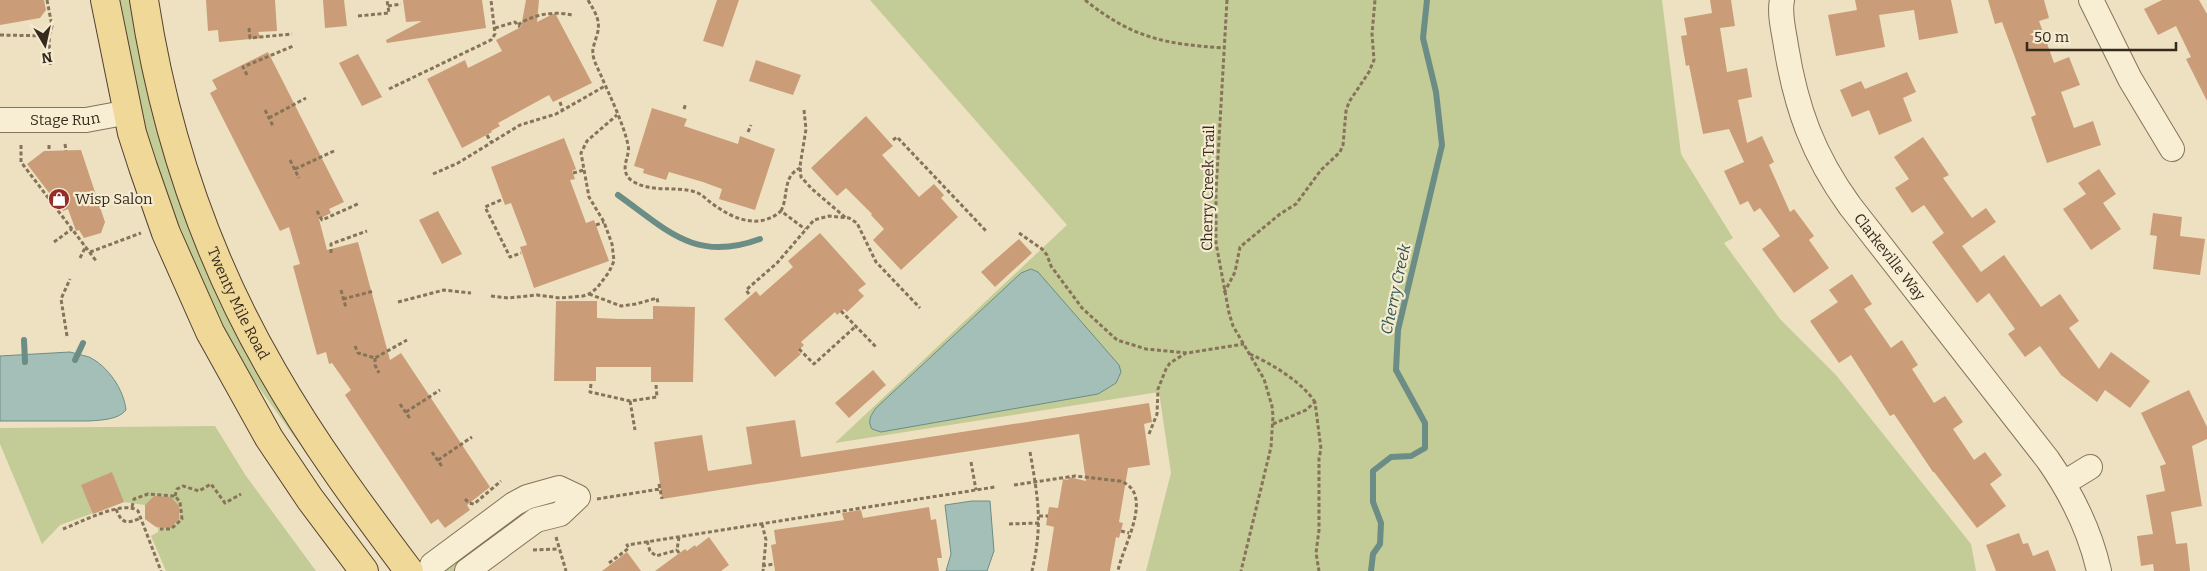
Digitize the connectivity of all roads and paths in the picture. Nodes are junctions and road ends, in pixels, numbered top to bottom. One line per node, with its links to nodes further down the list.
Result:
1 (47, 0): 20 (path)
2 (105, 0): 34 (main road)
3 (144, 0): 169 (main road, Twenty Mile Road)
4 (387, 0): 13 (path)
5 (491, 0): 17 (path)
6 (588, 0): 25 (path)
7 (1085, 0): 22 (path)
8 (1227, 0): 22 (path, Cherry Creek Trail)
9 (1375, 0): 94 (path)
10 (1782, 0): 136 (street, Clarkeville Way)
11 (2092, 0): 47 (street)
12 (400, 4): 13 (path)
13 (388, 6): 15 (path)
14 (572, 15): 17 (path)
15 (358, 16)
16 (249, 28): 18 (path)
17 (495, 28): 26 (path)
18 (292, 34)
19 (0, 35): 20 (path)
20 (49, 36): 23 (path)
21 (293, 46): 24 (path)
22 (1223, 48): 94 (path, Cherry Creek Trail)
23 (50, 65)
24 (247, 75)
25 (605, 86): 33 (path); 35 (path)
26 (389, 89)
27 (306, 98): 36 (path)
28 (560, 102): 33 (path)
29 (686, 103): 30 (path)
30 (684, 109)
31 (265, 110): 36 (path)
32 (804, 110): 52 (path)
33 (563, 111): 43 (path)
34 (129, 112): 37 (street, Stage Run); 168 (main road)
35 (617, 115): 54 (path); 60 (path)
36 (269, 118): 38 (path)
37 (0, 120)
38 (273, 126)
39 (751, 126): 40 (path)
40 (748, 132)
41 (487, 135): 43 (path)
42 (893, 140): 59 (path)
43 (491, 142): 56 (path)
44 (65, 144): 49 (path)
45 (21, 145): 73 (path)
46 (49, 145): 48 (path)
47 (2172, 149)
48 (49, 151)
49 (66, 151)
50 (334, 151): 53 (path)
51 (290, 160): 53 (path)
52 (800, 168): 63 (path); 67 (path)
53 (295, 169): 57 (path)
54 (584, 170): 55 (path); 71 (path)
55 (573, 173)
56 (433, 174)
57 (299, 178)
58 (658, 184): 60 (path)
59 (942, 185): 61 (path); 77 (path)
60 (657, 188): 68 (path)
61 (938, 189)
62 (830, 195): 63 (path)
63 (826, 199): 70 (path)
64 (501, 200): 86 (path)
65 (360, 203): 69 (path)
66 (723, 206): 68 (path)
67 (781, 210): 68 (path); 74 (path)
68 (721, 211)
69 (317, 212)
70 (846, 218): 74 (path); 82 (path)
71 (604, 222): 72 (path); 97 (path)
72 (596, 226)
73 (72, 228): 79 (path); 80 (path)
74 (805, 229): 83 (path)
75 (367, 231): 85 (path)
76 (144, 232): 84 (path)
77 (987, 232)
78 (1018, 233): 112 (path)
79 (54, 242)
80 (86, 246): 84 (path); 88 (path)
81 (874, 246): 82 (path)
82 (869, 249): 103 (path)
83 (788, 250): 87 (path); 95 (path)
84 (90, 252): 89 (path)
85 (331, 253)
86 (521, 253)
87 (792, 255)
88 (80, 258)
89 (97, 262)
90 (70, 279): 106 (path)
91 (341, 290): 98 (path)
92 (374, 291): 98 (path)
93 (471, 293): 100 (path)
94 (1224, 293): 108 (path, Cherry Creek Trail)
95 (749, 294)
96 (491, 296): 97 (path)
97 (590, 296): 99 (path); 101 (path)
98 (344, 299): 102 (path)
99 (592, 301)
100 (398, 302)
101 (658, 302)
102 (346, 308)
103 (920, 308)
104 (841, 311): 105 (path)
105 (856, 326): 110 (path); 111 (path)
106 (67, 336)
107 (407, 340): 114 (path)
108 (1244, 344): 112 (path); 113 (path, Cherry Creek Trail)
109 (355, 346): 114 (path)
110 (876, 348)
111 (799, 349)
112 (1187, 353): 126 (path)
113 (1249, 353): 120 (path); 124 (path, Cherry Creek Trail)
114 (375, 358): 115 (path)
115 (379, 373)
116 (591, 384): 119 (path)
117 (656, 385): 119 (path)
118 (440, 390): 122 (path)
119 (630, 401): 125 (path)
120 (1315, 402): 124 (path); 177 (path)
121 (400, 404): 122 (path)
122 (406, 412): 123 (path)
123 (412, 420)
124 (1273, 424): 176 (path, Cherry Creek Trail)
125 (635, 430)
126 (1149, 434)
127 (472, 437): 130 (path)
128 (432, 452): 130 (path)
129 (1030, 452): 135 (path)
130 (438, 460): 133 (path)
131 (971, 462): 141 (path)
132 (2090, 467): 136 (street)
133 (443, 468)
134 (501, 481): 144 (path)
135 (1035, 482): 138 (path); 149 (path); 158 (path)
136 (2064, 483): 178 (street, Clarkeville Way)
137 (659, 484): 140 (path)
138 (1014, 485)
139 (995, 487): 141 (path)
140 (660, 489): 145 (path); 146 (path)
141 (976, 490): 153 (path)
142 (241, 494): 143 (path)
143 (174, 496): 147 (path); 156 (path)
144 (465, 499)
145 (594, 499)
146 (662, 499)
147 (132, 507): 148 (path); 151 (path)
148 (116, 509): 151 (path); 155 (path)
149 (1040, 516): 150 (path); 152 (path)
150 (1048, 516)
151 (140, 518): 167 (path)
152 (1040, 523): 154 (path); 174 (path)
153 (762, 524): 160 (path); 166 (path)
154 (1009, 524)
155 (63, 529)
156 (160, 529)
157 (1121, 531): 158 (path)
158 (1129, 533): 175 (path)
159 (556, 535): 162 (path)
160 (679, 537): 161 (path); 161 (path)
161 (647, 542): 164 (path)
162 (558, 549): 163 (path); 172 (path)
163 (528, 551)
164 (608, 563)
165 (774, 564): 166 (path)
166 (762, 566): 173 (path)
167 (161, 571)
168 (364, 571)
169 (409, 571)
170 (430, 571): 171 (street)
171 (467, 571)
172 (566, 571)
173 (763, 571)
174 (1032, 571)
175 (1118, 571)
176 (1241, 571)
177 (1319, 571)
178 (2099, 571)

